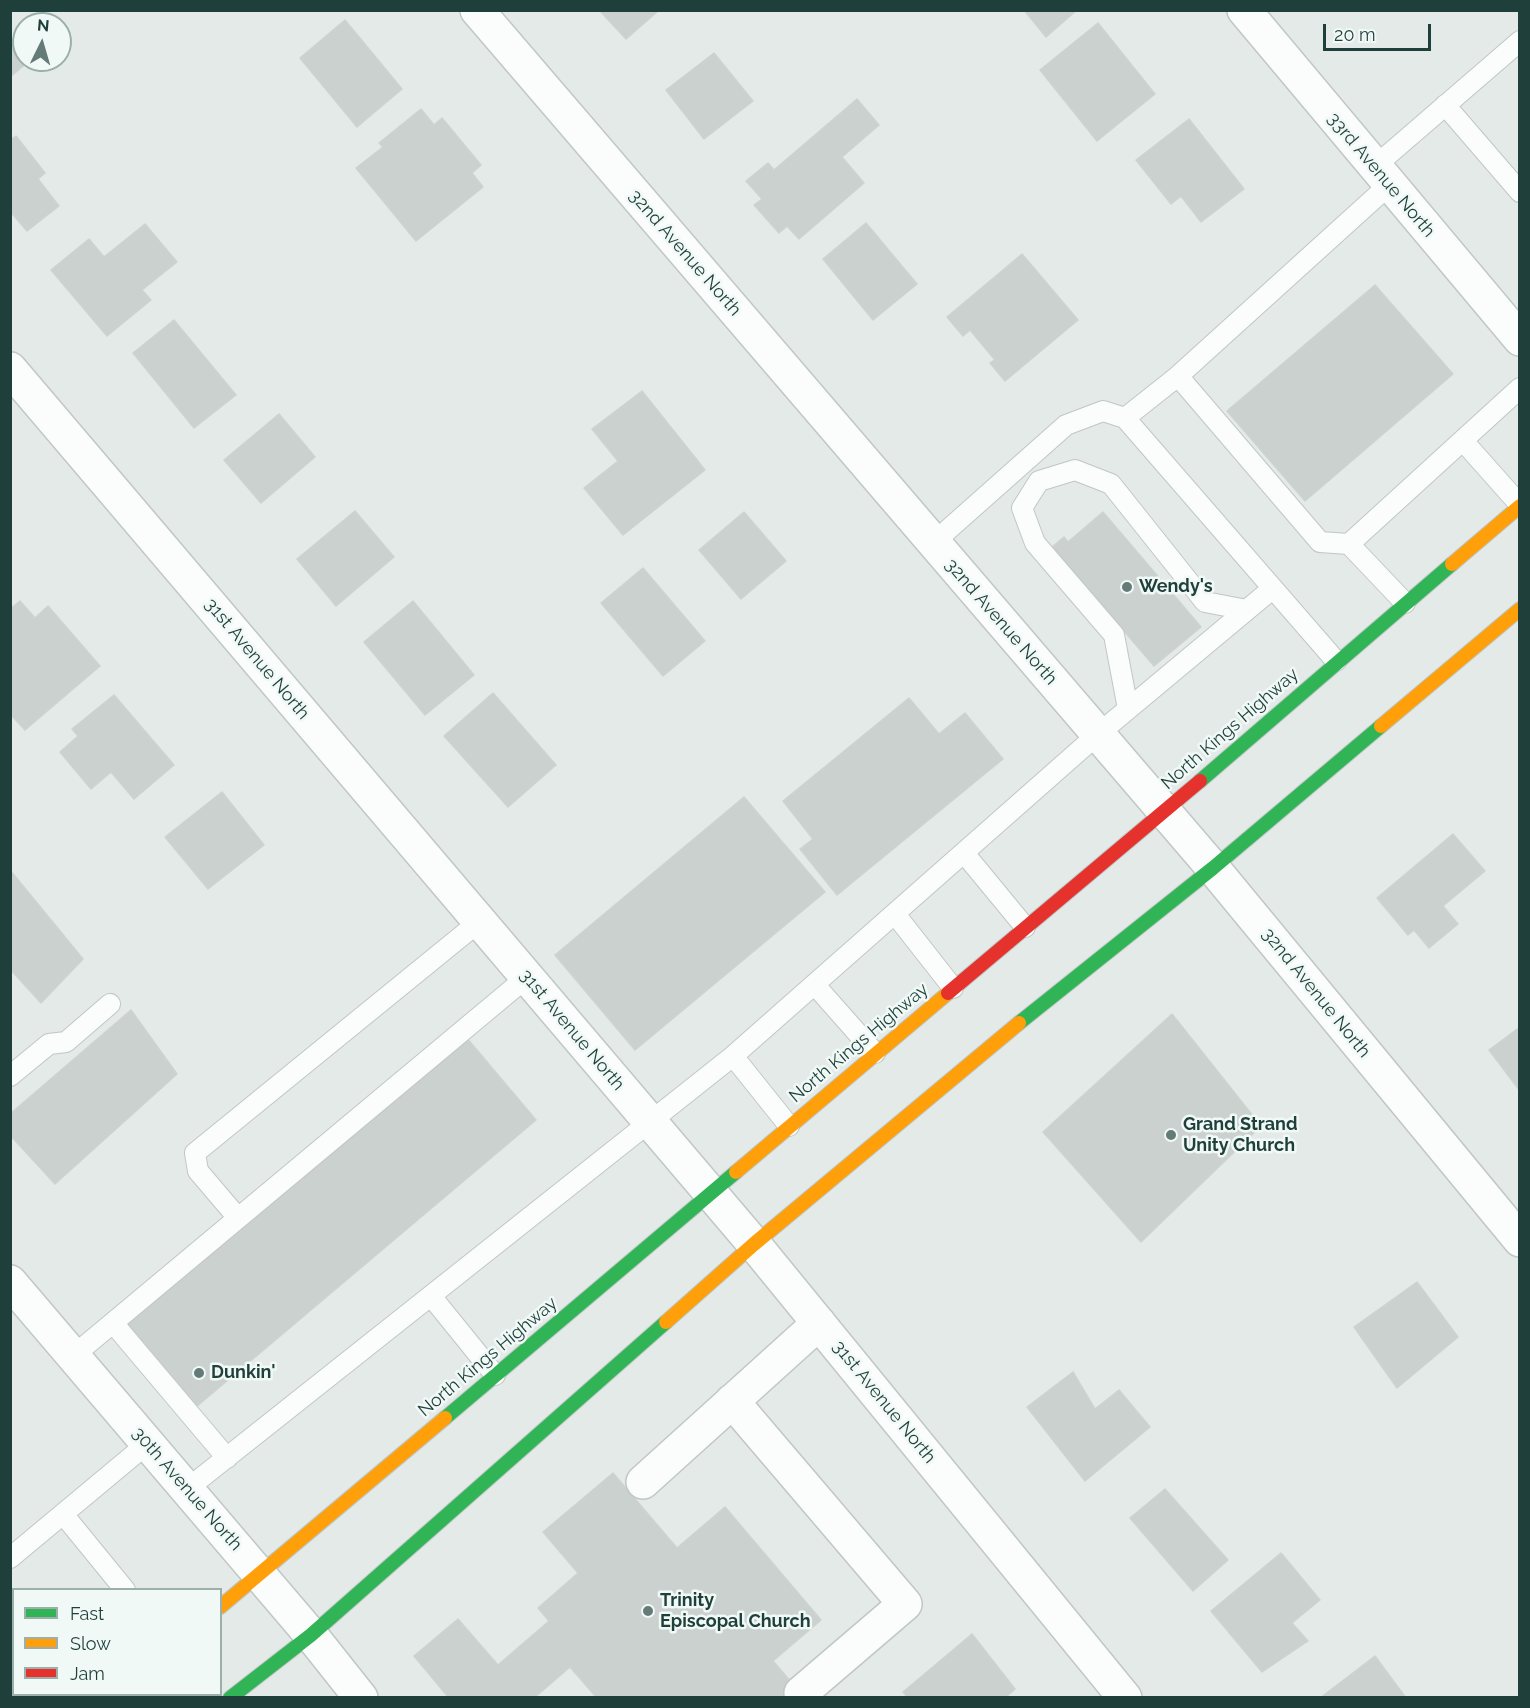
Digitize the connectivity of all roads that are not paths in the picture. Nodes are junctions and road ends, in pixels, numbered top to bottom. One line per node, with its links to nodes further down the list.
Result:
1 (477, 10): 16 (street, 32nd Avenue North)
2 (1244, 10): 5 (street, 33rd Avenue North)
3 (1520, 40): 4 (lane)
4 (1445, 105): 5 (lane); 6 (lane)
5 (1382, 176): 7 (street, 33rd Avenue North); 9 (lane)
6 (1516, 182)
7 (1520, 339)
8 (10, 369): 29 (street, 31st Avenue North)
9 (1178, 376): 11 (lane); 17 (lane)
10 (1520, 388): 12 (lane)
11 (1125, 418): 13 (lane); 18 (lane)
12 (1464, 441): 15 (lane); 17 (lane)
13 (1022, 464): 14 (lane); 16 (lane)
14 (1039, 481): 21 (lane); 23 (lane)
15 (1520, 506): 19 (main road, North Kings Highway)
16 (933, 543): 24 (street, 32nd Avenue North)
17 (1350, 544): 19 (lane)
18 (1272, 589): 21 (lane); 22 (lane)
19 (1404, 603): 22 (main road, North Kings Highway)
20 (1520, 609): 27 (main road)
21 (1247, 610): 23 (lane)
22 (1336, 661): 25 (main road, North Kings Highway)
23 (1128, 709): 24 (lane)
24 (1097, 735): 25 (street, 32nd Avenue North); 26 (lane)
25 (1163, 812): 27 (street, 32nd Avenue North); 30 (main road, North Kings Highway)
26 (963, 853): 28 (lane); 30 (lane)
27 (1213, 868): 42 (street, 32nd Avenue North); 43 (main road)
28 (895, 914): 32 (lane); 33 (lane)
29 (480, 921): 31 (street, 31st Avenue North); 41 (lane)
30 (1025, 927): 33 (main road, North Kings Highway)
31 (527, 977): 38 (street, 31st Avenue North); 41 (lane)
32 (815, 985): 35 (lane); 36 (lane)
33 (953, 988): 35 (main road, North Kings Highway)
34 (110, 1004): 37 (lane)
35 (875, 1053): 39 (main road, North Kings Highway)
36 (733, 1056): 38 (lane); 39 (lane)
37 (10, 1076)
38 (651, 1123): 40 (street, 31st Avenue North); 45 (lane)
39 (789, 1126): 40 (main road, North Kings Highway)
40 (710, 1192): 43 (street, 31st Avenue North); 49 (main road, North Kings Highway)
41 (238, 1218): 46 (lane)
42 (1520, 1240)
43 (754, 1244): 47 (street, 31st Avenue North); 60 (main road)
44 (10, 1282): 48 (street, 30th Avenue North)
45 (431, 1296): 49 (lane); 52 (lane)
46 (113, 1323): 48 (lane); 52 (lane)
47 (819, 1323): 50 (street); 64 (street, 31st Avenue North)
48 (73, 1356): 51 (street, 30th Avenue North)
49 (495, 1375): 57 (main road, North Kings Highway)
50 (732, 1401): 53 (street); 61 (street)
51 (148, 1443): 54 (street, 30th Avenue North); 55 (lane)
52 (227, 1458): 54 (lane)
53 (643, 1482)
54 (188, 1489): 57 (street, 30th Avenue North)
55 (63, 1514): 56 (lane); 58 (lane)
56 (10, 1558)
57 (260, 1574): 59 (main road, North Kings Highway); 60 (street, 30th Avenue North)
58 (123, 1588)
59 (222, 1605)
60 (311, 1635): 62 (main road); 63 (street, 30th Avenue North)
61 (801, 1693)
62 (230, 1698)
63 (361, 1698)
64 (1125, 1698)

